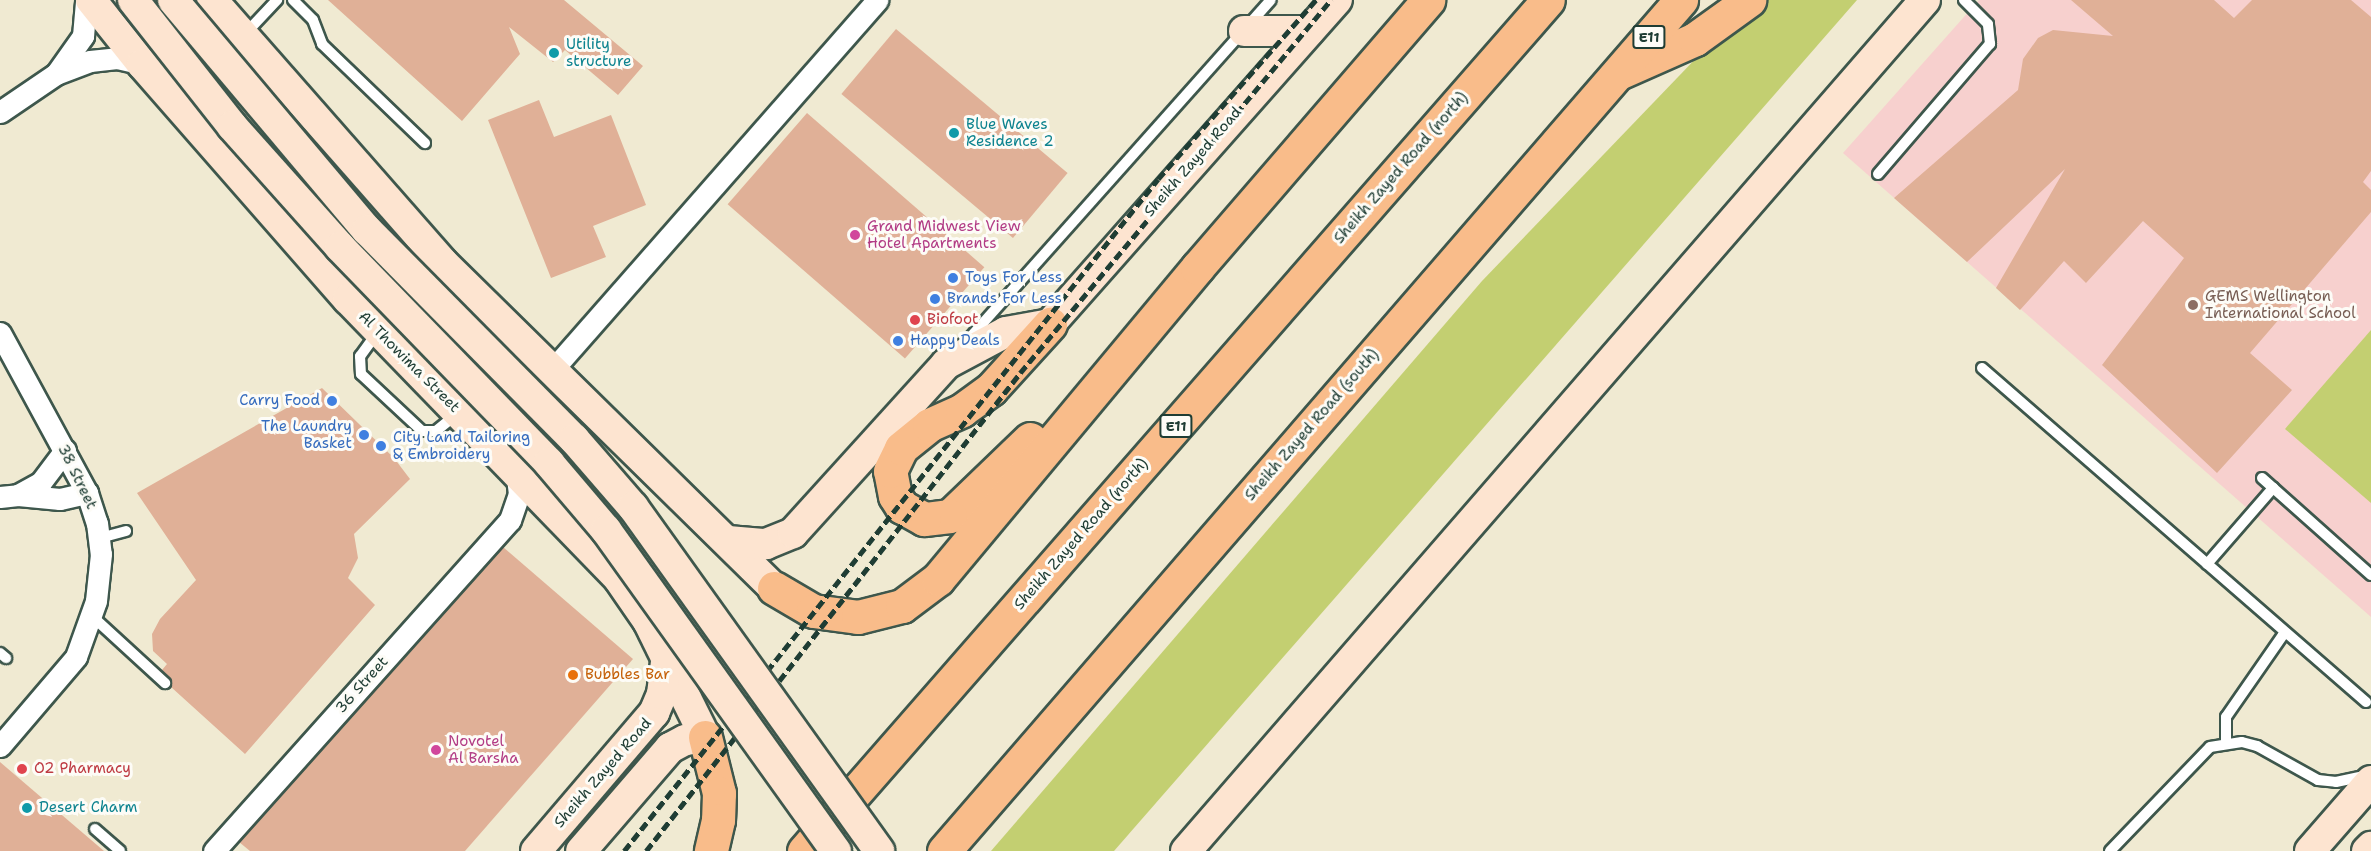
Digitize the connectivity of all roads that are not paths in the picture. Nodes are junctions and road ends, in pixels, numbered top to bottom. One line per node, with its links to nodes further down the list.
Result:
1 (86, 0): 22 (street)
2 (91, 0): 20 (street, Al Thowima Street)
3 (133, 0): 70 (street, bridge)
4 (173, 0): 71 (street, bridge)
5 (212, 0): 19 (street)
6 (277, 0): 19 (lane)
7 (293, 0): 24 (lane)
8 (1271, 0): 17 (lane)
9 (1337, 0): 18 (street, Sheikh Zayed Road)
10 (1428, 0): 29 (highway)
11 (1548, 0): 69 (highway, Sheikh Zayed Road (north) / E11)
12 (1681, 0): 21 (highway, Sheikh Zayed Road (south) / E11)
13 (1749, 0): 21 (highway)
14 (1925, 0): 62 (street)
15 (1964, 0): 25 (lane)
16 (870, 2): 34 (street)
17 (1245, 31): 18 (street); 33 (lane)
18 (1309, 31): 30 (street, Sheikh Zayed Road)
19 (243, 37): 26 (street)
20 (142, 64): 22 (street); 28 (street, Al Thowima Street)
21 (1617, 73): 72 (highway, Sheikh Zayed Road (south) / E11)
22 (56, 74): 23 (street)
23 (0, 112)
24 (425, 143)
25 (1878, 174)
26 (386, 201): 27 (street); 28 (street)
27 (442, 261): 31 (street); 34 (street)
28 (319, 267): 31 (street, Al Thowima Street)
29 (1197, 268): 30 (highway); 50 (highway)
30 (1050, 324): 33 (street)
31 (379, 330): 36 (street, Al Thowima Street); 36 (lane)
32 (0, 333): 37 (street, 38 Street)
33 (946, 364): 47 (street)
34 (554, 368): 47 (street)
35 (1982, 368): 48 (lane)
36 (459, 412): 38 (street, Al Thowima Street)
37 (64, 450): 41 (street, 38 Street); 42 (street)
38 (516, 469): 43 (street, Al Thowima Street); 44 (street, 36 Street)
39 (2262, 478): 40 (lane)
40 (2273, 488): 48 (lane); 49 (lane)
41 (87, 493): 42 (street); 46 (street, 38 Street)
42 (9, 496)
43 (556, 512): 44 (street, 36 Street); 53 (street, Al Thowima Street)
44 (510, 520): 64 (street, 36 Street)
45 (126, 531): 46 (lane)
46 (100, 538): 51 (street, 38 Street)
47 (728, 541): 50 (street)
48 (2207, 564): 52 (lane)
49 (2371, 575)
50 (774, 588)
51 (93, 617): 54 (lane); 58 (street, 38 Street)
52 (2285, 632): 55 (lane); 57 (lane)
53 (667, 654): 56 (street, Al Thowima Street); 66 (street, Sheikh Zayed Road)
54 (165, 683)
55 (2367, 702)
56 (705, 737): 67 (street); 68 (highway)
57 (2226, 742): 59 (lane); 73 (lane)
58 (0, 746)
59 (2371, 774)
60 (2371, 781): 74 (street)
61 (95, 829): 65 (lane)
62 (1189, 845)
63 (2371, 847): 75 (street)
64 (224, 848)
65 (120, 851)
66 (536, 851)
67 (581, 851)
68 (711, 851)
69 (804, 851)
70 (836, 851)
71 (879, 851)
72 (944, 851)
73 (2110, 851)
74 (2310, 851)
75 (2367, 851)

